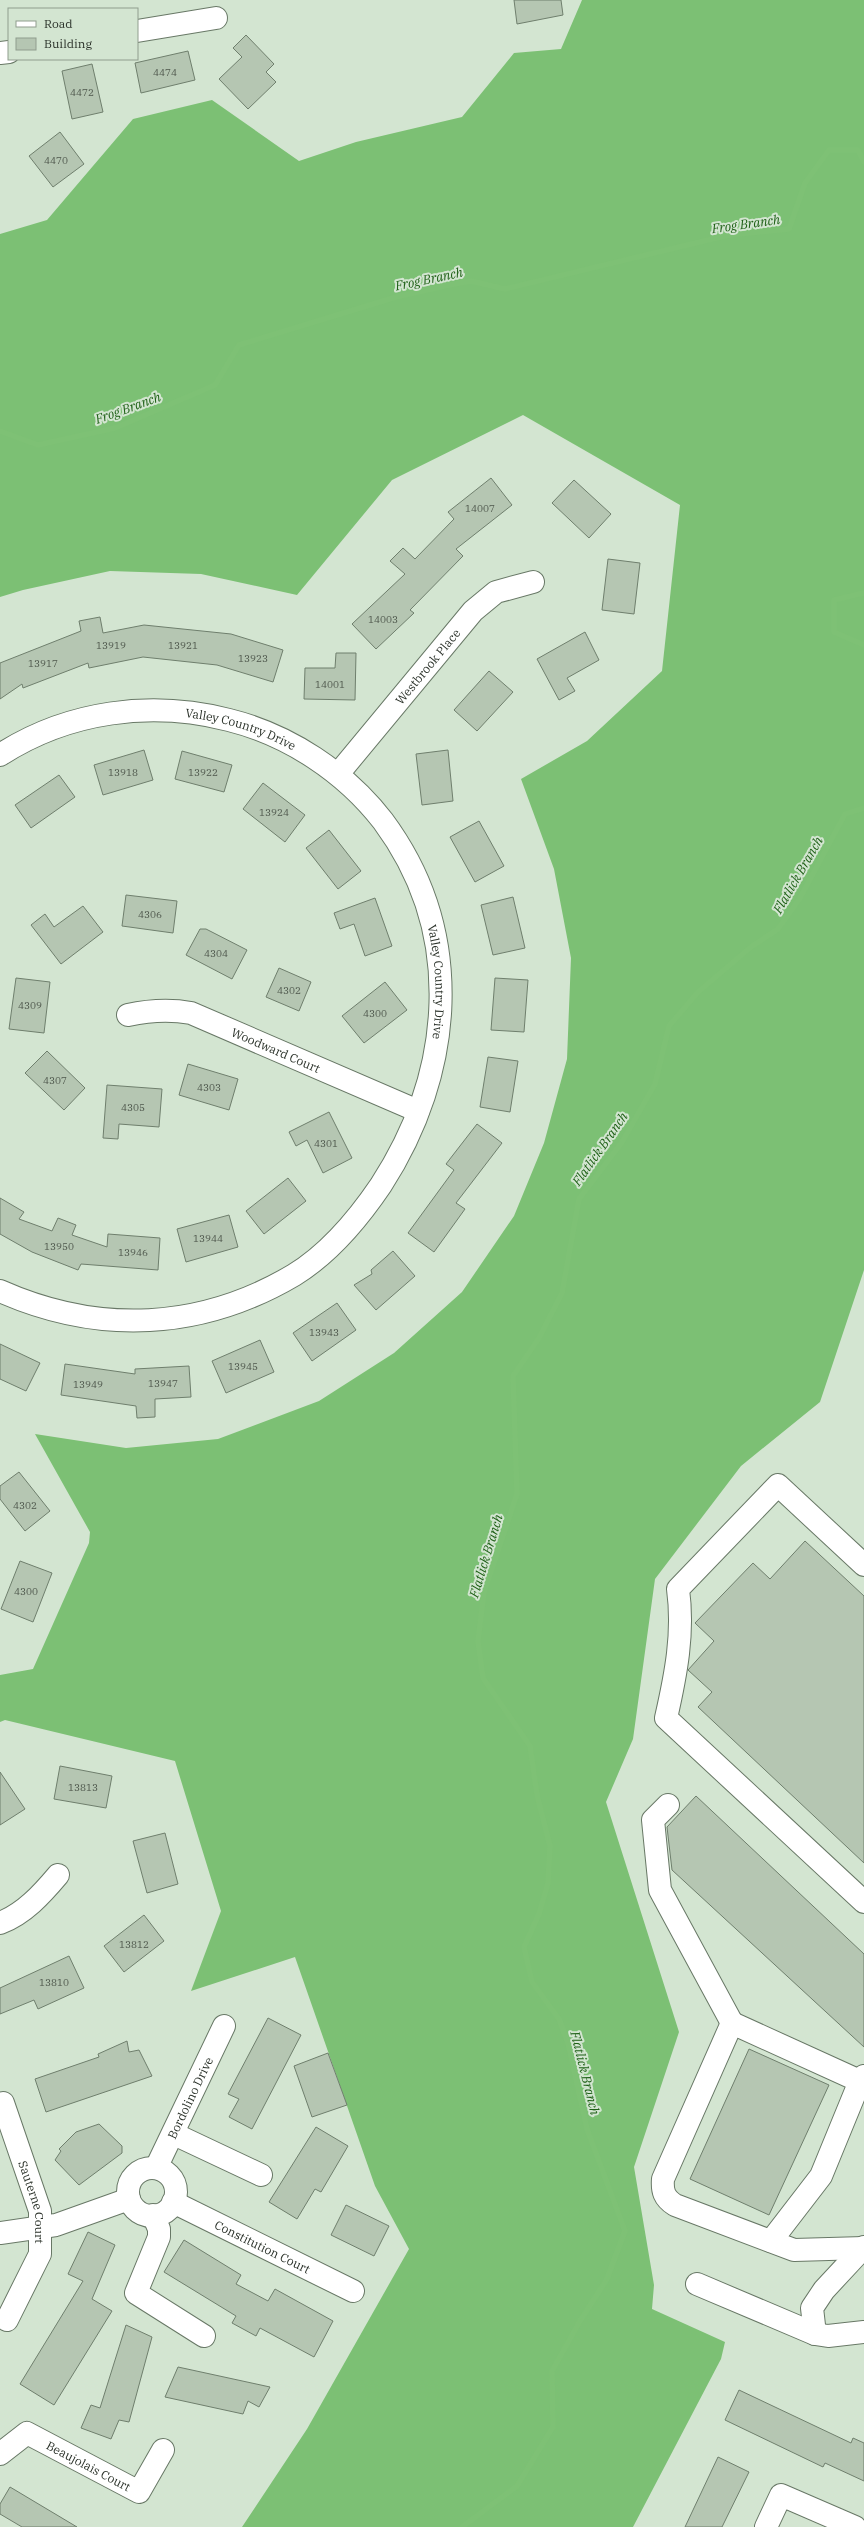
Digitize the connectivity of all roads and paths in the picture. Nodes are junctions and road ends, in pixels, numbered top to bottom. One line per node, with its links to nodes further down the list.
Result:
1 (216, 18): 2 (street)
2 (138, 31)
3 (533, 582): 5 (street, Westbrook Place)
4 (0, 754): 5 (street, Valley Country Drive)
5 (338, 774): 7 (street, Valley Country Drive)
6 (128, 1015): 7 (street, Woodward Court)
7 (418, 1111): 8 (street, Valley Country Drive)
8 (0, 1291)
9 (864, 1565): 12 (street)
10 (668, 1805): 14 (street)
11 (58, 1875): 13 (street)
12 (864, 1902)
13 (0, 1923)
14 (732, 2023): 16 (street); 26 (street)
15 (224, 2026): 18 (street, Bordolino Drive)
16 (863, 2080): 26 (street)
17 (3, 2103): 24 (street, Sauterne Court)
18 (174, 2134): 19 (street, Bordolino Drive); 20 (street)
19 (156, 2168): 21 (street); 22 (street)
20 (261, 2175)
21 (129, 2200): 23 (street); 24 (street)
22 (173, 2202): 23 (street); 29 (street, Constitution Court)
23 (153, 2216): 33 (street)
24 (40, 2228): 25 (street); 30 (street, Sauterne Court)
25 (0, 2233)
26 (771, 2242): 27 (street)
27 (864, 2248): 32 (street)
28 (697, 2284): 32 (street)
29 (353, 2291)
30 (7, 2320)
31 (864, 2332): 32 (street)
32 (815, 2334)
33 (204, 2336)
34 (162, 2450): 35 (street, Beaujolais Court)
35 (0, 2454)
36 (766, 2527): 37 (street)
37 (855, 2527)

